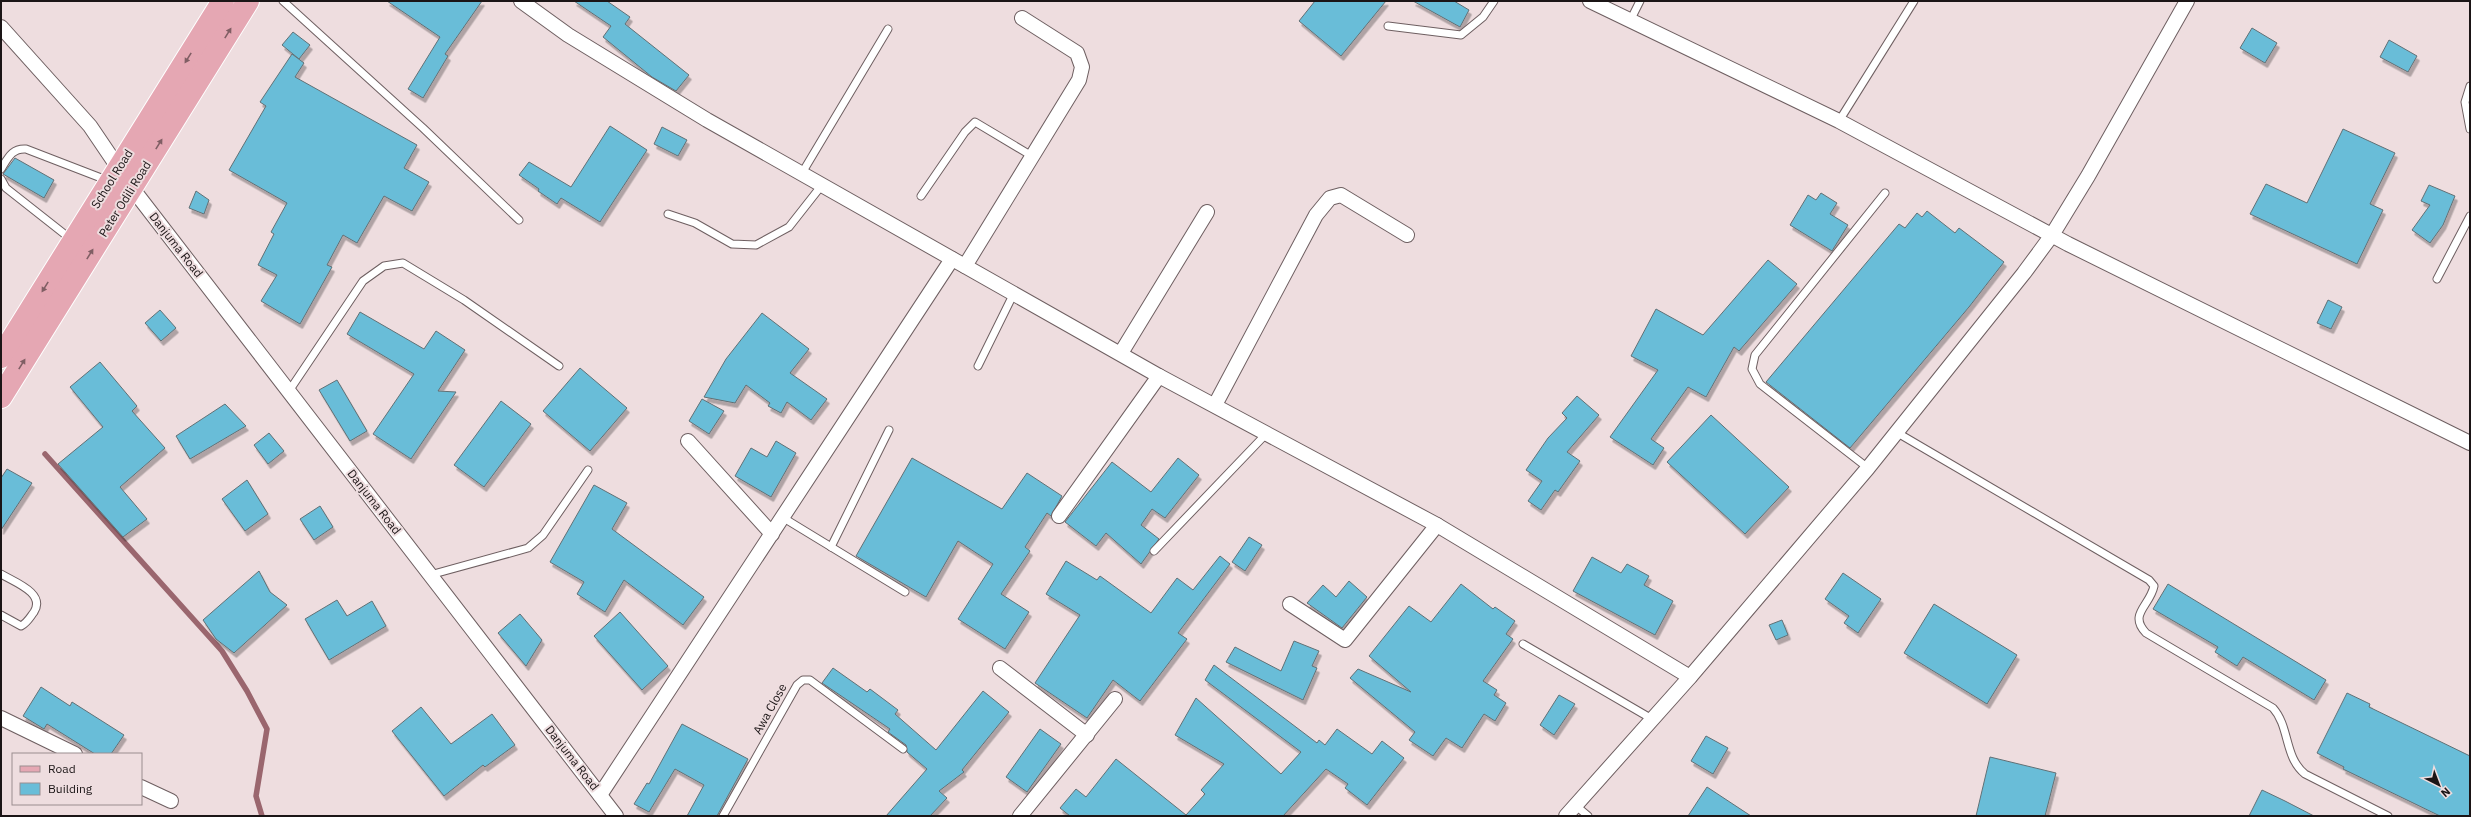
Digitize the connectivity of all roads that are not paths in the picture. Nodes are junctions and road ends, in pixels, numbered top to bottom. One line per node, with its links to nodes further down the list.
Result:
1 (223, 1): 21 (main road, School Road, one-way to 21)
2 (248, 1): 24 (main road, Peter Odili Road, one-way to 2)
3 (283, 1): 30 (lane)
4 (521, 1): 20 (street)
5 (1494, 1): 12 (lane)
6 (1590, 1): 11 (street)
7 (1640, 1): 11 (lane)
8 (1914, 1): 16 (lane)
9 (2187, 1): 32 (street)
10 (1022, 18): 18 (street)
11 (1630, 20): 16 (street)
12 (1388, 26)
13 (1, 27): 21 (street, Danjuma Road)
14 (888, 30): 20 (lane)
15 (2470, 86): 17 (lane)
16 (1839, 121): 32 (street)
17 (2470, 129)
18 (1032, 156): 26 (lane); 35 (street)
19 (1, 169): 21 (lane)
20 (802, 173): 23 (street)
21 (114, 176): 24 (street, Danjuma Road); 33 (main road, School Road)
22 (1, 179): 33 (lane)
23 (822, 185): 28 (lane); 34 (street)
24 (132, 188): 43 (street, Danjuma Road); 44 (main road, Peter Odili Road, one-way to 24)
25 (1885, 193): 51 (lane)
26 (921, 196)
27 (1207, 212): 38 (street)
28 (668, 214)
29 (2470, 216): 36 (lane)
30 (519, 220)
31 (1407, 235): 45 (street)
32 (2052, 235): 47 (street); 50 (street)
33 (74, 241): 39 (main road, School Road, one-way to 39)
34 (952, 259): 35 (street); 54 (street)
35 (965, 266): 37 (street)
36 (2437, 279)
37 (1014, 293): 38 (street); 41 (lane)
38 (1122, 353): 42 (street)
39 (1, 357)
40 (559, 366): 43 (lane)
41 (978, 366)
42 (1159, 376): 45 (street); 53 (street)
43 (289, 391): 60 (street, Danjuma Road)
44 (1, 397)
45 (1215, 405): 48 (street)
46 (889, 430): 57 (lane)
47 (1896, 432): 51 (street); 82 (lane)
48 (1268, 433): 55 (street); 58 (lane)
49 (688, 440): 56 (street)
50 (2470, 443)
51 (1868, 468): 66 (street)
52 (588, 470): 60 (lane)
53 (1059, 516)
54 (782, 517): 56 (street); 57 (lane)
55 (1437, 525): 62 (street); 66 (street)
56 (772, 534): 74 (street)
57 (831, 547): 61 (lane)
58 (1154, 551)
59 (1, 574): 63 (lane)
60 (430, 575): 74 (street, Danjuma Road)
61 (905, 592)
62 (1290, 604)
63 (1, 615)
64 (1524, 644): 69 (lane)
65 (1000, 668): 70 (street)
66 (1690, 677): 69 (street)
67 (1115, 699): 70 (street)
68 (1, 718): 72 (street)
69 (1652, 719): 76 (street)
70 (1087, 735): 79 (street)
71 (903, 749): 78 (lane, Awa Close)
72 (73, 753)
73 (142, 787): 75 (street)
74 (600, 795): 77 (street, Danjuma Road)
75 (171, 801)
76 (1575, 805): 80 (street); 81 (lane)
77 (616, 816)
78 (722, 816)
79 (1020, 816)
80 (1566, 816)
81 (1588, 816)
82 (2388, 816)

